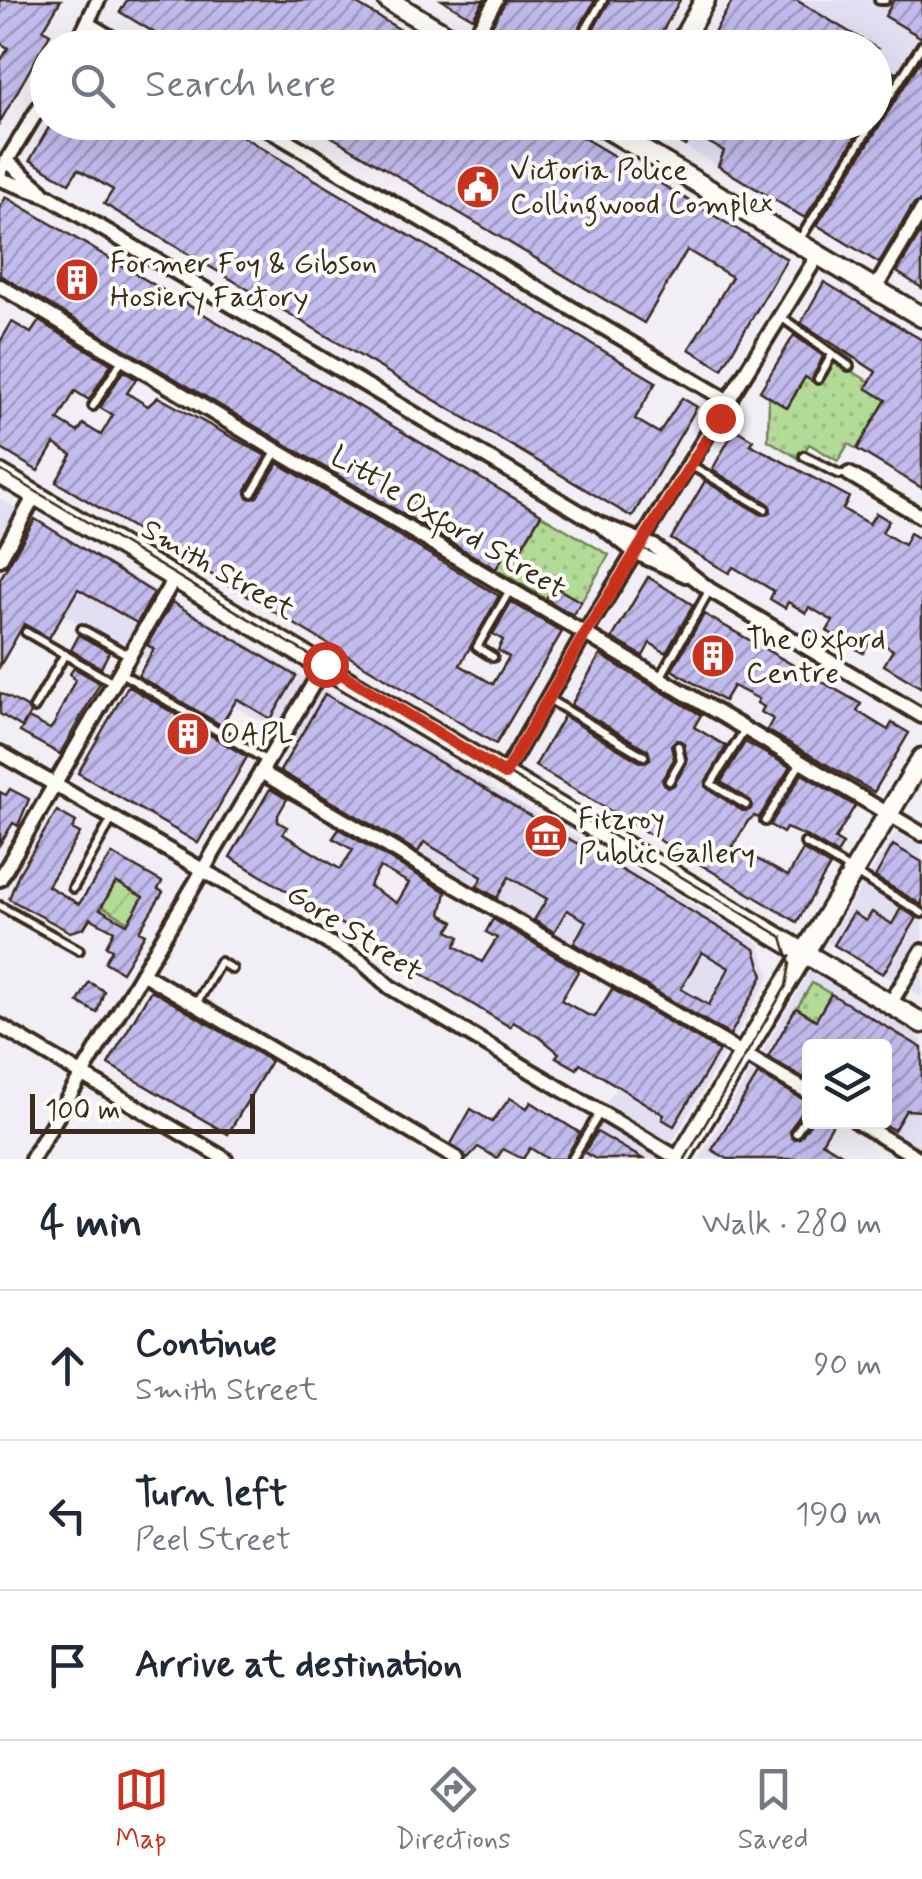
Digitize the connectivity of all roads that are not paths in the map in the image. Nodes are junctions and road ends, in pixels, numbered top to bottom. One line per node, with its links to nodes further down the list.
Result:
1 (98, 0): 6 (street)
2 (388, 0): 9 (street)
3 (496, 0): 10 (street)
4 (602, 0): 11 (lane)
5 (706, 0): 12 (street)
6 (88, 24): 7 (street); 8 (street)
7 (84, 30)
8 (98, 30)
9 (439, 30)
10 (478, 30)
11 (584, 30)
12 (688, 30)
13 (922, 45): 14 (lane)
14 (892, 93)
15 (30, 124): 19 (street)
16 (286, 140): 31 (street)
17 (644, 140): 21 (street)
18 (863, 140): 21 (lane)
19 (2, 171): 42 (street)
20 (922, 210): 24 (street)
21 (798, 243): 22 (street)
22 (818, 255): 24 (street); 25 (street)
23 (0, 286): 28 (street, Little Oxford Street)
24 (874, 289): 26 (street)
25 (781, 317): 27 (lane); 31 (street)
26 (922, 317)
27 (832, 355): 29 (lane); 30 (lane)
28 (122, 359): 32 (lane); 34 (street, Little Oxford Street)
29 (849, 366)
30 (818, 379)
31 (730, 402): 35 (street)
32 (93, 406)
33 (804, 456): 37 (lane)
34 (281, 459): 38 (lane); 48 (street, Little Oxford Street)
35 (692, 466): 40 (lane); 43 (street)
36 (0, 474): 39 (street, Smith Street)
37 (849, 474): 41 (street)
38 (252, 493)
39 (35, 495): 45 (street); 47 (street, Smith Street)
40 (765, 509)
41 (922, 517)
42 (599, 524): 43 (street); 44 (street)
43 (645, 540): 44 (street); 46 (street)
44 (636, 554): 46 (street); 52 (street)
45 (0, 560)
46 (686, 575): 49 (street)
47 (175, 577): 54 (street); 56 (street, Smith Street)
48 (511, 589): 52 (street, Little Oxford Street); 55 (lane)
49 (710, 590): 58 (lane); 61 (street)
50 (82, 628): 54 (lane)
51 (26, 632): 53 (lane)
52 (585, 634): 58 (street, Little Oxford Street); 59 (street)
53 (64, 654): 57 (lane); 60 (lane)
54 (130, 656): 57 (street)
55 (493, 657)
56 (325, 664): 68 (street); 69 (street, Smith Street)
57 (116, 678): 68 (lane); 71 (street)
58 (658, 680): 62 (street, Little Oxford Street)
59 (548, 699): 65 (lane); 69 (street)
60 (34, 708)
61 (922, 716)
62 (744, 730): 67 (street, Little Oxford Street); 72 (lane)
63 (678, 746): 70 (lane)
64 (0, 753): 71 (street, Gore Street)
65 (644, 756)
66 (922, 758): 73 (street)
67 (800, 764): 73 (street, Little Oxford Street); 75 (lane)
68 (264, 766): 79 (street); 94 (street)
69 (505, 774): 87 (street, Smith Street)
70 (669, 781)
71 (55, 786): 74 (street, Gore Street); 78 (street)
72 (746, 805)
73 (888, 814): 76 (street, Little Oxford Street); 80 (street)
74 (112, 819): 79 (street, Gore Street); 82 (lane)
75 (765, 821)
76 (922, 834)
77 (805, 843): 80 (lane)
78 (6, 856): 81 (street)
79 (202, 872): 89 (street); 97 (street, Gore Street)
80 (852, 872): 84 (lane); 87 (street)
81 (0, 879)
82 (72, 888)
83 (0, 906): 85 (lane)
84 (922, 913)
85 (79, 950)
86 (922, 951): 90 (street)
87 (802, 952): 90 (street, Smith Street); 94 (street)
88 (232, 969): 91 (lane)
89 (142, 973): 91 (street); 95 (street)
90 (890, 1004): 92 (street, Smith Street)
91 (195, 1005): 103 (street)
92 (922, 1023)
93 (2, 1033): 95 (street)
94 (742, 1053): 96 (street); 105 (street)
95 (83, 1075): 101 (street); 102 (street)
96 (802, 1088)
97 (600, 1113): 104 (lane); 105 (street, Gore Street)
98 (802, 1123): 100 (lane)
99 (869, 1129): 106 (street)
100 (796, 1133)
101 (32, 1159)
102 (225, 1159)
103 (457, 1159)
104 (572, 1159)
105 (680, 1159)
106 (920, 1159)

